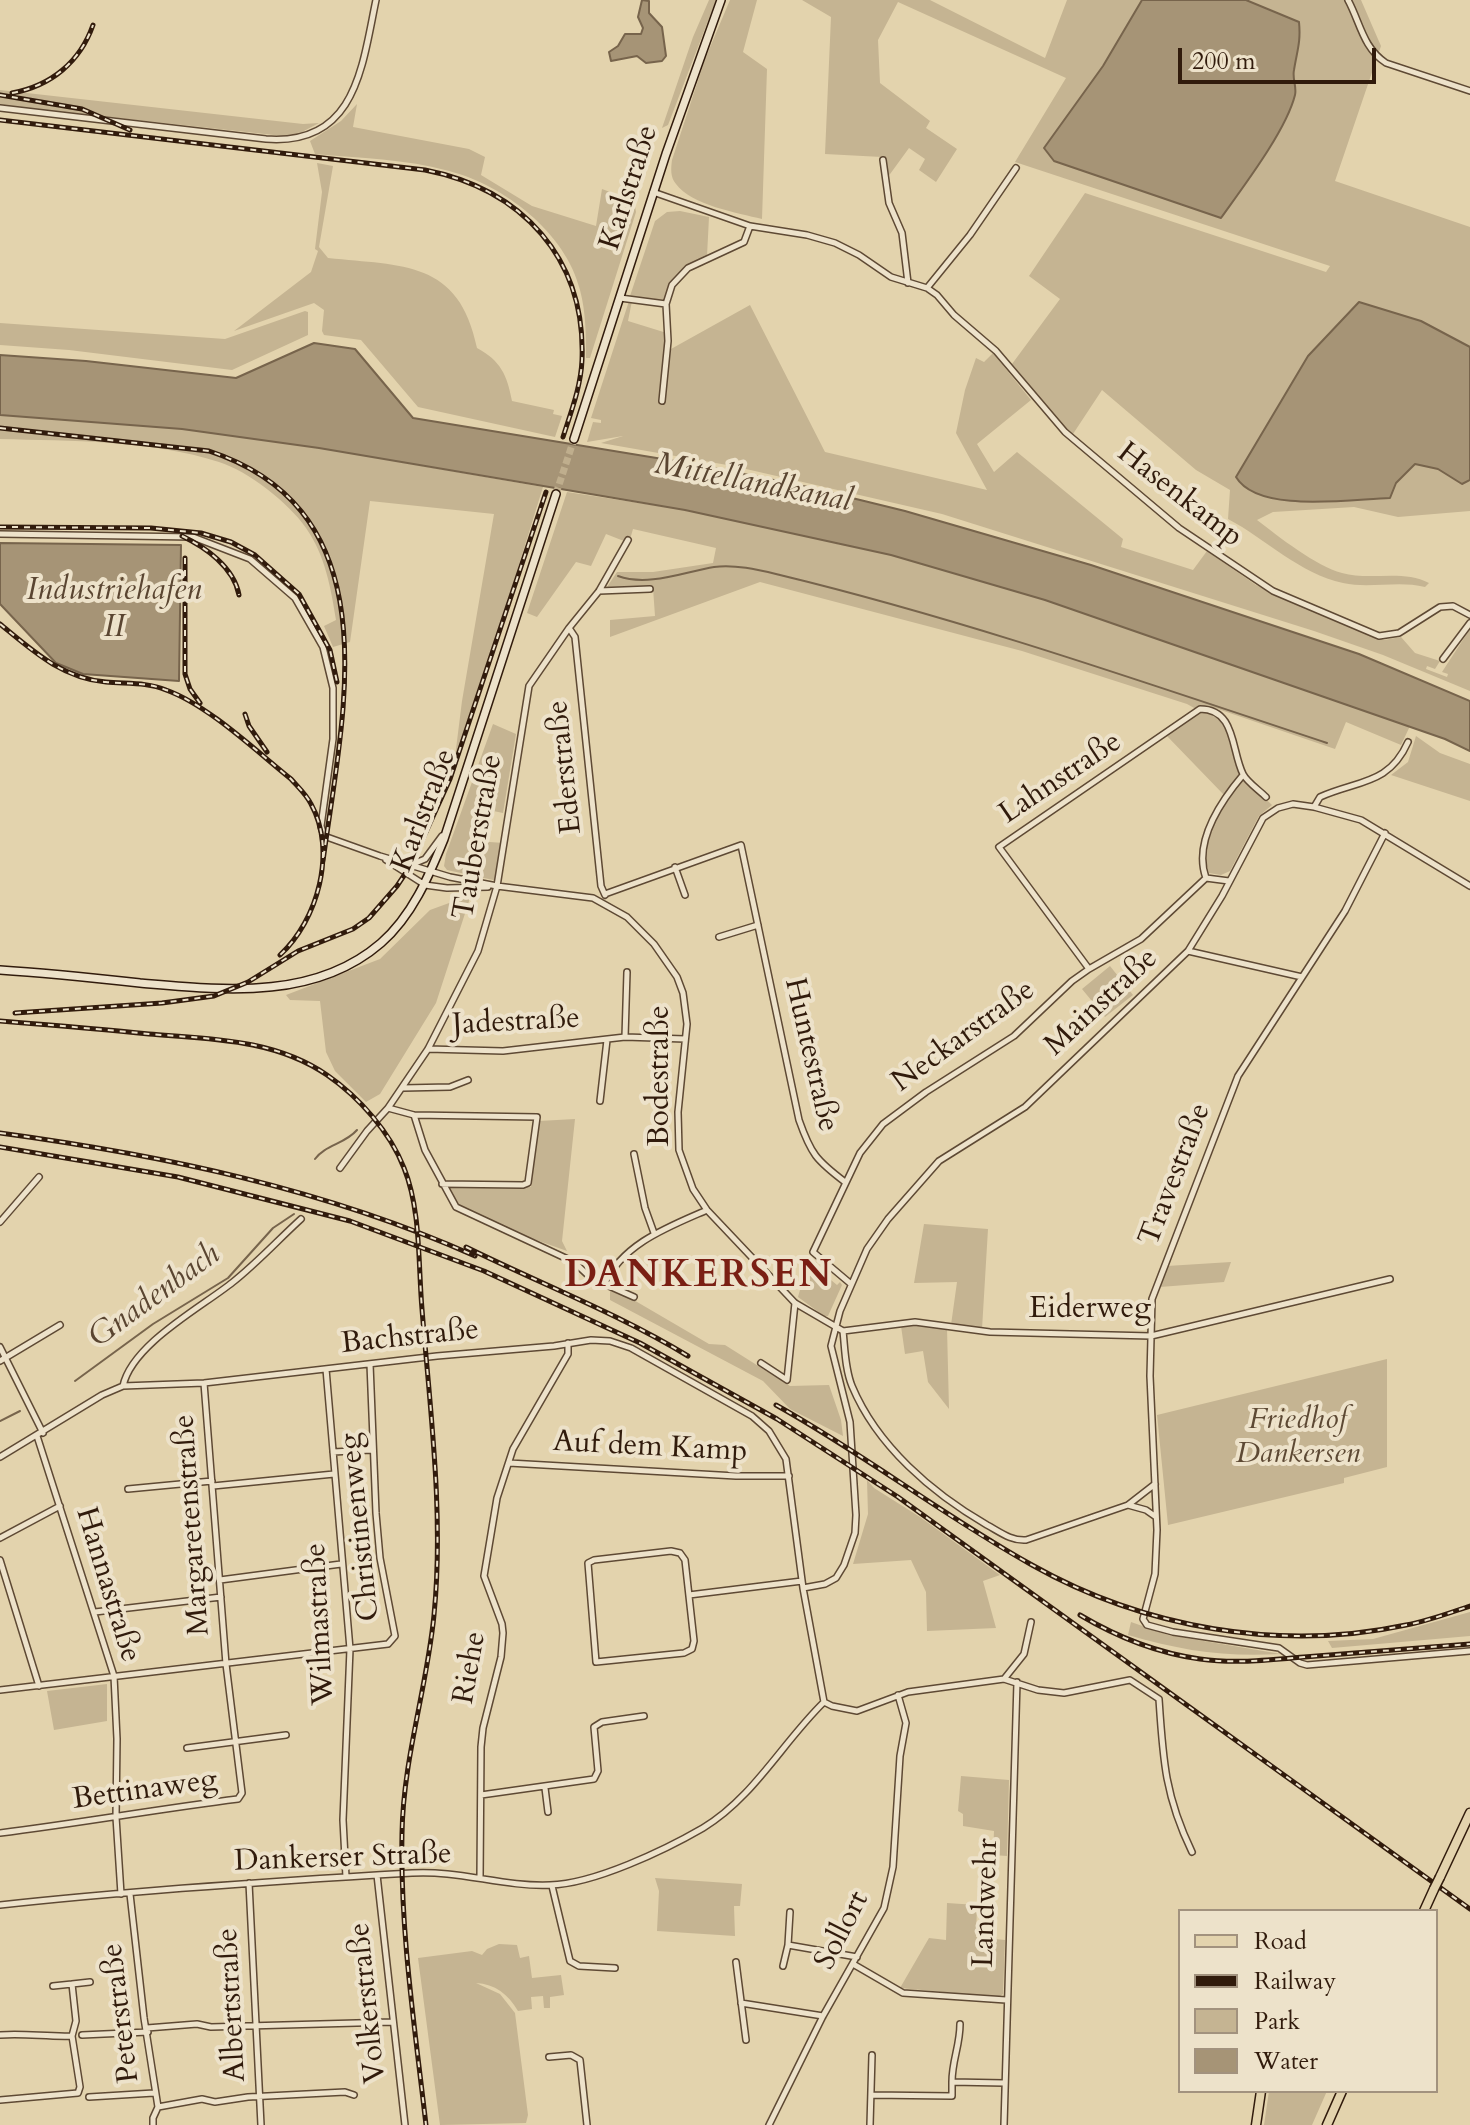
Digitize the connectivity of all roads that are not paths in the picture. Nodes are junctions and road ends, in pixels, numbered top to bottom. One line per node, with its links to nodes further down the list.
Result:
1 (376, 0): 5 (street)
2 (721, 0): 8 (street, Karlstraße)
3 (1348, 0): 4 (street)
4 (1470, 91)
5 (0, 108)
6 (883, 160): 10 (street)
7 (1016, 168): 11 (street)
8 (653, 192): 9 (street); 12 (street, Karlstraße)
9 (750, 226): 10 (street); 13 (street)
10 (908, 284): 11 (street)
11 (927, 288): 21 (street, Hasenkamp)
12 (620, 298): 13 (street); 15 (street, Karlstraße)
13 (666, 304): 14 (street)
14 (662, 401)
15 (574, 439)
16 (556, 494): 29 (street, Karlstraße)
17 (0, 534): 31 (street)
18 (628, 540): 20 (street, Tauberstraße)
19 (650, 589): 20 (street)
20 (599, 591): 23 (street, Tauberstraße)
21 (1470, 615)
22 (1470, 623): 24 (street)
23 (569, 628): 38 (street, Tauberstraße); 40 (street, Ederstraße)
24 (1443, 659)
25 (1408, 742): 28 (street, Mainstraße)
26 (1243, 775): 27 (street, Lahnstraße); 35 (street); 46 (street, Lahnstraße)
27 (1266, 797)
28 (1314, 807): 30 (street); 36 (street, Mainstraße)
29 (449, 825): 32 (street); 34 (street, Karlstraße)
30 (1385, 833): 39 (street); 49 (street, Travestraße)
31 (380, 856): 32 (street, Bodestraße); 37 (street)
32 (411, 865): 34 (street, Bodestraße)
33 (675, 867): 40 (street); 41 (street); 43 (street, Huntestraße)
34 (431, 871): 37 (street, Karlstraße); 38 (street, Bodestraße)
35 (1206, 878): 36 (street); 46 (street, Neckarstraße)
36 (1229, 881): 45 (street, Mainstraße)
37 (425, 885): 38 (street, Bodestraße); 47 (street, Karlstraße)
38 (497, 886): 42 (street, Bodestraße); 53 (street, Tauberstraße)
39 (1470, 886)
40 (605, 894): 42 (street, Ederstraße)
41 (685, 895)
42 (603, 902): 51 (street, Bodestraße)
43 (758, 925): 44 (street); 62 (street, Huntestraße)
44 (719, 937)
45 (1188, 951): 49 (street); 69 (street, Mainstraße)
46 (1089, 969): 62 (street, Neckarstraße)
47 (0, 970)
48 (627, 972): 50 (street, Jadestraße)
49 (1302, 977): 76 (street, Travestraße)
50 (625, 1037): 51 (street, Jadestraße); 52 (street, Jadestraße)
51 (685, 1039): 64 (street, Bodestraße)
52 (607, 1040): 53 (street, Jadestraße); 56 (street, Jadestraße)
53 (428, 1049): 55 (street, Tauberstraße)
54 (468, 1080): 55 (street)
55 (403, 1088): 57 (street, Tauberstraße)
56 (600, 1101)
57 (388, 1108): 58 (street); 60 (street, Tauberstraße)
58 (414, 1115): 63 (street); 63 (street)
59 (634, 1154): 67 (street)
60 (340, 1168)
61 (39, 1177): 66 (street)
62 (845, 1182): 69 (street, Neckarstraße)
63 (442, 1184): 70 (street)
64 (707, 1210): 67 (street); 72 (street, Bodestraße)
65 (301, 1219): 84 (street)
66 (0, 1222)
67 (654, 1233): 70 (street)
68 (1390, 1279): 76 (street, Eiderweg)
69 (851, 1284): 74 (street, Mainstraße)
70 (604, 1285): 71 (street)
71 (634, 1297)
72 (795, 1303): 74 (street, Bodestraße); 80 (street)
73 (60, 1325): 79 (street)
74 (834, 1328): 75 (street, Eiderweg); 103 (street)
75 (843, 1331): 76 (street, Eiderweg); 95 (street)
76 (1151, 1336): 93 (street, Travestraße)
77 (568, 1343): 81 (street, Bachstraße); 89 (street, Riehe); 91 (street, Bachstraße)
78 (0, 1347): 79 (street, Hannastraße)
79 (3, 1360): 85 (street, Hannastraße)
80 (761, 1363)
81 (370, 1364): 82 (street, Bachstraße); 86 (street, Christinenweg)
82 (326, 1369): 83 (street, Bachstraße); 87 (street, Wilmastraße)
83 (204, 1383): 84 (street, Bachstraße); 92 (street, Margaretenstraße)
84 (123, 1386): 85 (street, Bachstraße)
85 (40, 1434): 88 (street, Bachstraße); 96 (street, Hannastraße)
86 (371, 1450): 87 (street); 108 (street, Christinenweg)
87 (333, 1452): 90 (street, Wilmastraße)
88 (0, 1457)
89 (509, 1463): 91 (street, Auf dem Kamp); 123 (street, Riehe)
90 (334, 1474): 92 (street); 100 (street, Wilmastraße)
91 (789, 1476): 102 (street)
92 (212, 1484): 94 (street); 101 (street, Margaretenstraße)
93 (1155, 1484): 95 (street); 97 (street, Travestraße)
94 (128, 1489)
95 (1128, 1505): 97 (street)
96 (60, 1506): 98 (street); 106 (street, Hannastraße)
97 (1157, 1517): 109 (street, Travestraße)
98 (0, 1538)
99 (0, 1560): 114 (street)
100 (341, 1564): 101 (street); 108 (street, Wilmastraße)
101 (220, 1580): 105 (street, Margaretenstraße)
102 (802, 1581): 103 (street); 104 (street)
103 (803, 1588): 117 (street)
104 (689, 1595): 104 (street)
105 (221, 1597): 106 (street); 110 (street, Margaretenstraße)
106 (95, 1612): 111 (street, Hannastraße)
107 (1031, 1622): 112 (street)
108 (350, 1649): 110 (street); 130 (street, Wilmastraße)
109 (1470, 1651)
110 (226, 1664): 111 (street); 120 (street, Bettinaweg)
111 (114, 1676): 114 (street); 126 (street, Hannastraße)
112 (1004, 1679): 113 (street); 116 (street)
113 (1017, 1682): 128 (street); 148 (street, Landwehr)
114 (39, 1686): 115 (street)
115 (0, 1690)
116 (898, 1695): 117 (street); 140 (street, Sollort)
117 (824, 1702): 133 (street, Dankerser Straße)
118 (644, 1716): 122 (street)
119 (286, 1735): 120 (street, Bettinaweg)
120 (237, 1742): 121 (street, Bettinaweg); 126 (street, Bettinaweg)
121 (187, 1748)
122 (545, 1788): 123 (street); 124 (street)
123 (481, 1795): 131 (street, Riehe)
124 (548, 1812)
125 (1470, 1813): 137 (main road, bridge)
126 (116, 1817): 127 (street, Bettinaweg); 135 (street, Hannastraße)
127 (0, 1833)
128 (1192, 1852)
129 (377, 1875): 130 (street, Dankerser Straße); 131 (street, Dankerser Straße); 151 (street, Volkerstraße)
130 (346, 1877): 132 (street, Dankerser Straße)
131 (480, 1878): 133 (street, Dankerser Straße)
132 (249, 1883): 134 (street, Dankerser Straße); 153 (street, Albertstraße)
133 (552, 1886): 144 (street)
134 (130, 1893): 135 (street, Dankerser Straße); 154 (street, Peterstraße)
135 (121, 1894): 136 (street, Dankerser Straße)
136 (0, 1905)
137 (1425, 1909)
138 (790, 1912): 139 (street)
139 (788, 1945): 140 (street); 143 (street)
140 (857, 1957): 142 (street, Sollort)
141 (736, 1962): 149 (street)
142 (853, 1964): 148 (street); 150 (street, Sollort)
143 (783, 1966)
144 (615, 1968)
145 (90, 1982): 146 (street)
146 (72, 1984): 147 (street); 157 (street)
147 (53, 1986)
148 (1006, 2000): 162 (street, Landwehr)
149 (741, 2003): 150 (street); 158 (street)
150 (823, 2016): 176 (street, Sollort)
151 (393, 2022): 153 (street); 174 (street, Volkerstraße)
152 (960, 2024): 161 (street)
153 (255, 2025): 154 (street); 169 (street, Albertstraße)
154 (147, 2030): 156 (street); 163 (street, Peterstraße)
155 (0, 2035): 157 (street)
156 (82, 2035)
157 (72, 2036): 170 (street)
158 (746, 2040)
159 (872, 2055): 167 (street)
160 (549, 2057): 175 (street)
161 (952, 2082): 162 (street); 167 (street)
162 (1004, 2083): 178 (street, Landwehr)
163 (154, 2093): 168 (street); 171 (street, Peterstraße)
164 (1261, 2093): 179 (main road)
165 (1341, 2093): 180 (main road)
166 (354, 2095): 169 (street)
167 (871, 2095): 177 (street)
168 (89, 2097)
169 (260, 2097): 171 (street); 173 (street, Albertstraße)
170 (0, 2100)
171 (158, 2107): 172 (street, Peterstraße)
172 (153, 2125)
173 (261, 2125)
174 (405, 2125)
175 (587, 2125)
176 (769, 2125)
177 (870, 2125)
178 (1004, 2125)
179 (1256, 2125)
180 (1327, 2125)

